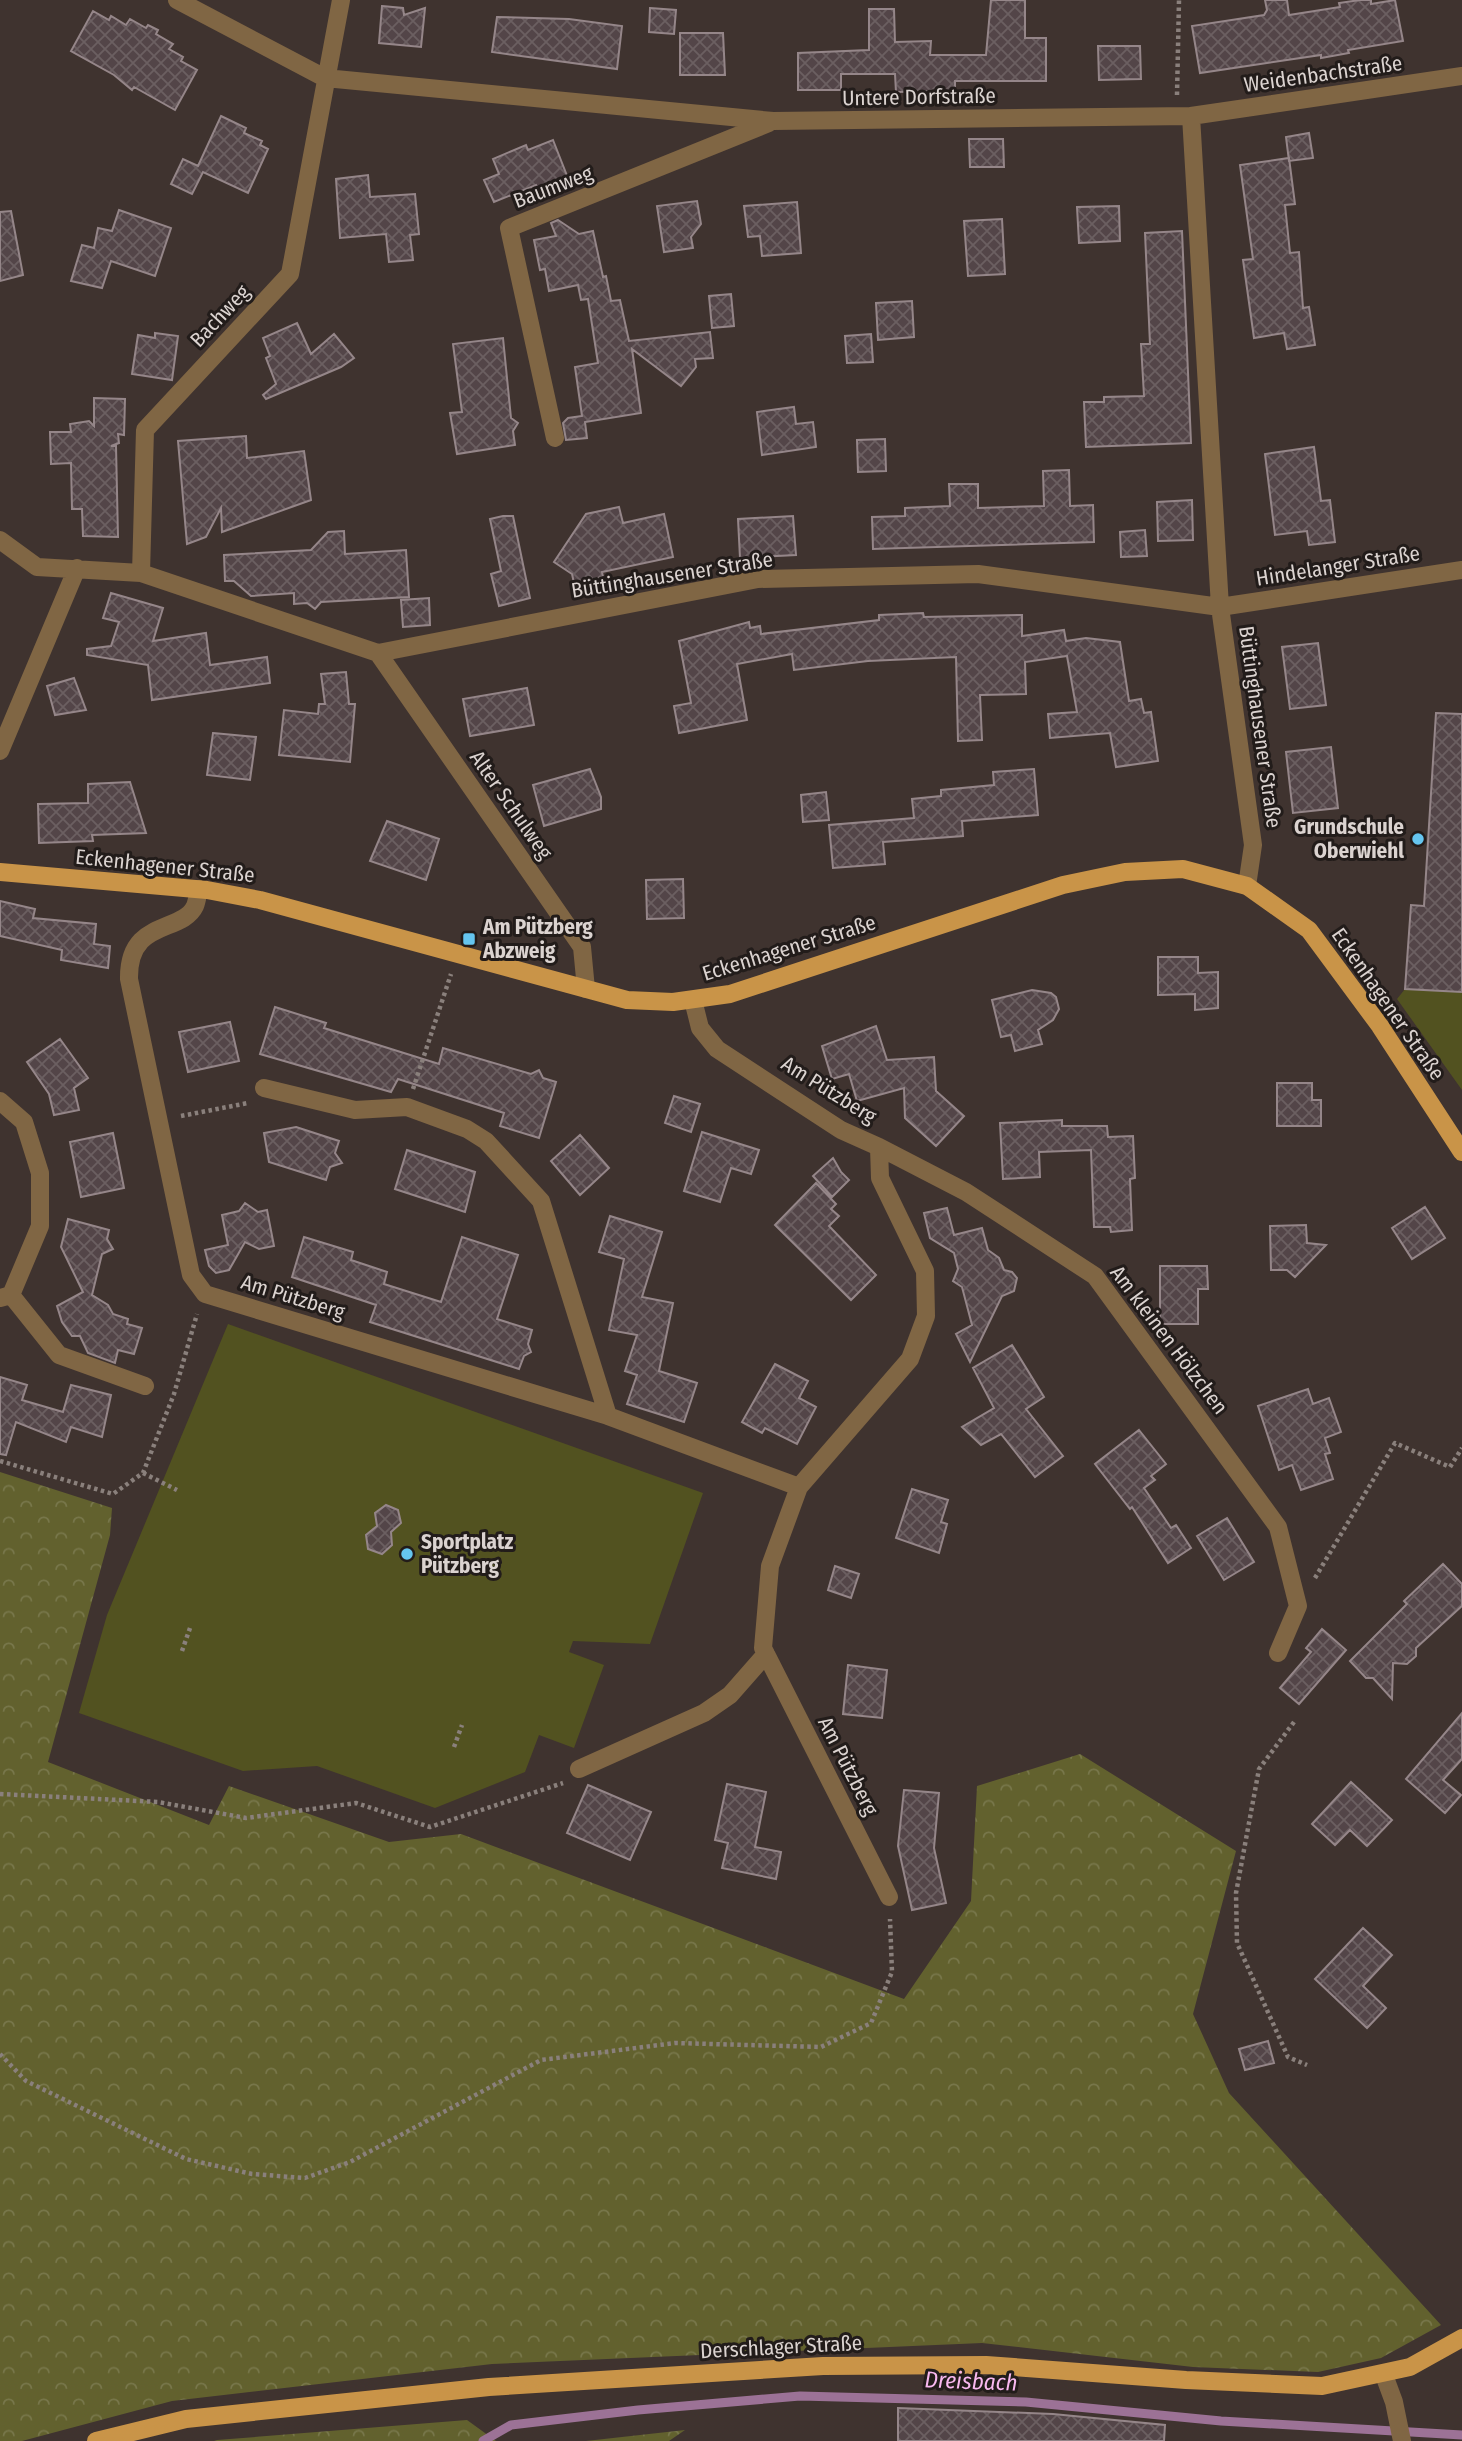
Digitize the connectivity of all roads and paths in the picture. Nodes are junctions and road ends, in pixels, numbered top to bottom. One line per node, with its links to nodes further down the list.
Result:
1 (177, 0): 5 (street, Untere Dorfstraße)
2 (341, 0): 5 (street, Bachweg)
3 (1179, 0): 6 (path)
4 (1462, 76): 6 (street, Weidenbachstraße)
5 (325, 78): 7 (street, Untere Dorfstraße); 12 (street, Bachweg)
6 (1184, 116): 7 (street, Untere Dorfstraße); 13 (street)
7 (773, 121): 8 (street, Baumweg)
8 (555, 438)
9 (0, 540): 10 (street, Büttinghausener Straße)
10 (77, 568): 12 (street, Büttinghausener Straße); 15 (street)
11 (1462, 570): 13 (street, Hindelanger Straße)
12 (141, 573): 14 (street, Büttinghausener Straße)
13 (1220, 607): 14 (street, Büttinghausener Straße); 17 (street, Büttinghausener Straße)
14 (378, 653): 20 (street, Alter Schulweg)
15 (0, 751)
16 (0, 872): 18 (main road, Eckenhagener Straße)
17 (1247, 886): 21 (main road, Eckenhagener Straße); 27 (main road, Eckenhagener Straße)
18 (199, 889): 20 (main road, Eckenhagener Straße); 25 (street)
19 (450, 975): 23 (path)
20 (586, 989): 21 (main road, Eckenhagener Straße)
21 (693, 1000): 26 (street, Am Pützberg)
22 (264, 1088): 25 (path); 31 (street)
23 (411, 1098)
24 (0, 1101): 29 (street)
25 (158, 1121): 28 (street)
26 (879, 1147): 35 (street, Am Pützberg); 37 (street, Am kleinen Hölzchen)
27 (1462, 1152)
28 (205, 1294): 31 (street, Am Pützberg); 34 (path)
29 (6, 1297): 30 (street)
30 (145, 1386)
31 (608, 1416): 35 (street, Am Pützberg)
32 (1462, 1448): 37 (path)
33 (0, 1461): 34 (path)
34 (143, 1473): 36 (path)
35 (799, 1487): 41 (street, Am Pützberg)
36 (177, 1490)
37 (1298, 1606): 40 (street)
38 (190, 1628): 39 (path)
39 (182, 1651)
40 (1278, 1653)
41 (766, 1654): 45 (street); 47 (street, Am Pützberg)
42 (1294, 1722): 49 (path)
43 (461, 1725): 44 (path)
44 (454, 1747)
45 (579, 1769): 46 (path)
46 (0, 1794)
47 (889, 1897): 48 (path)
48 (0, 2054)
49 (1307, 2065)
50 (1462, 2338): 51 (main road, Derschlager Straße)
51 (1384, 2375): 52 (street); 53 (main road, Derschlager Straße)
52 (1401, 2440)
53 (96, 2441)

